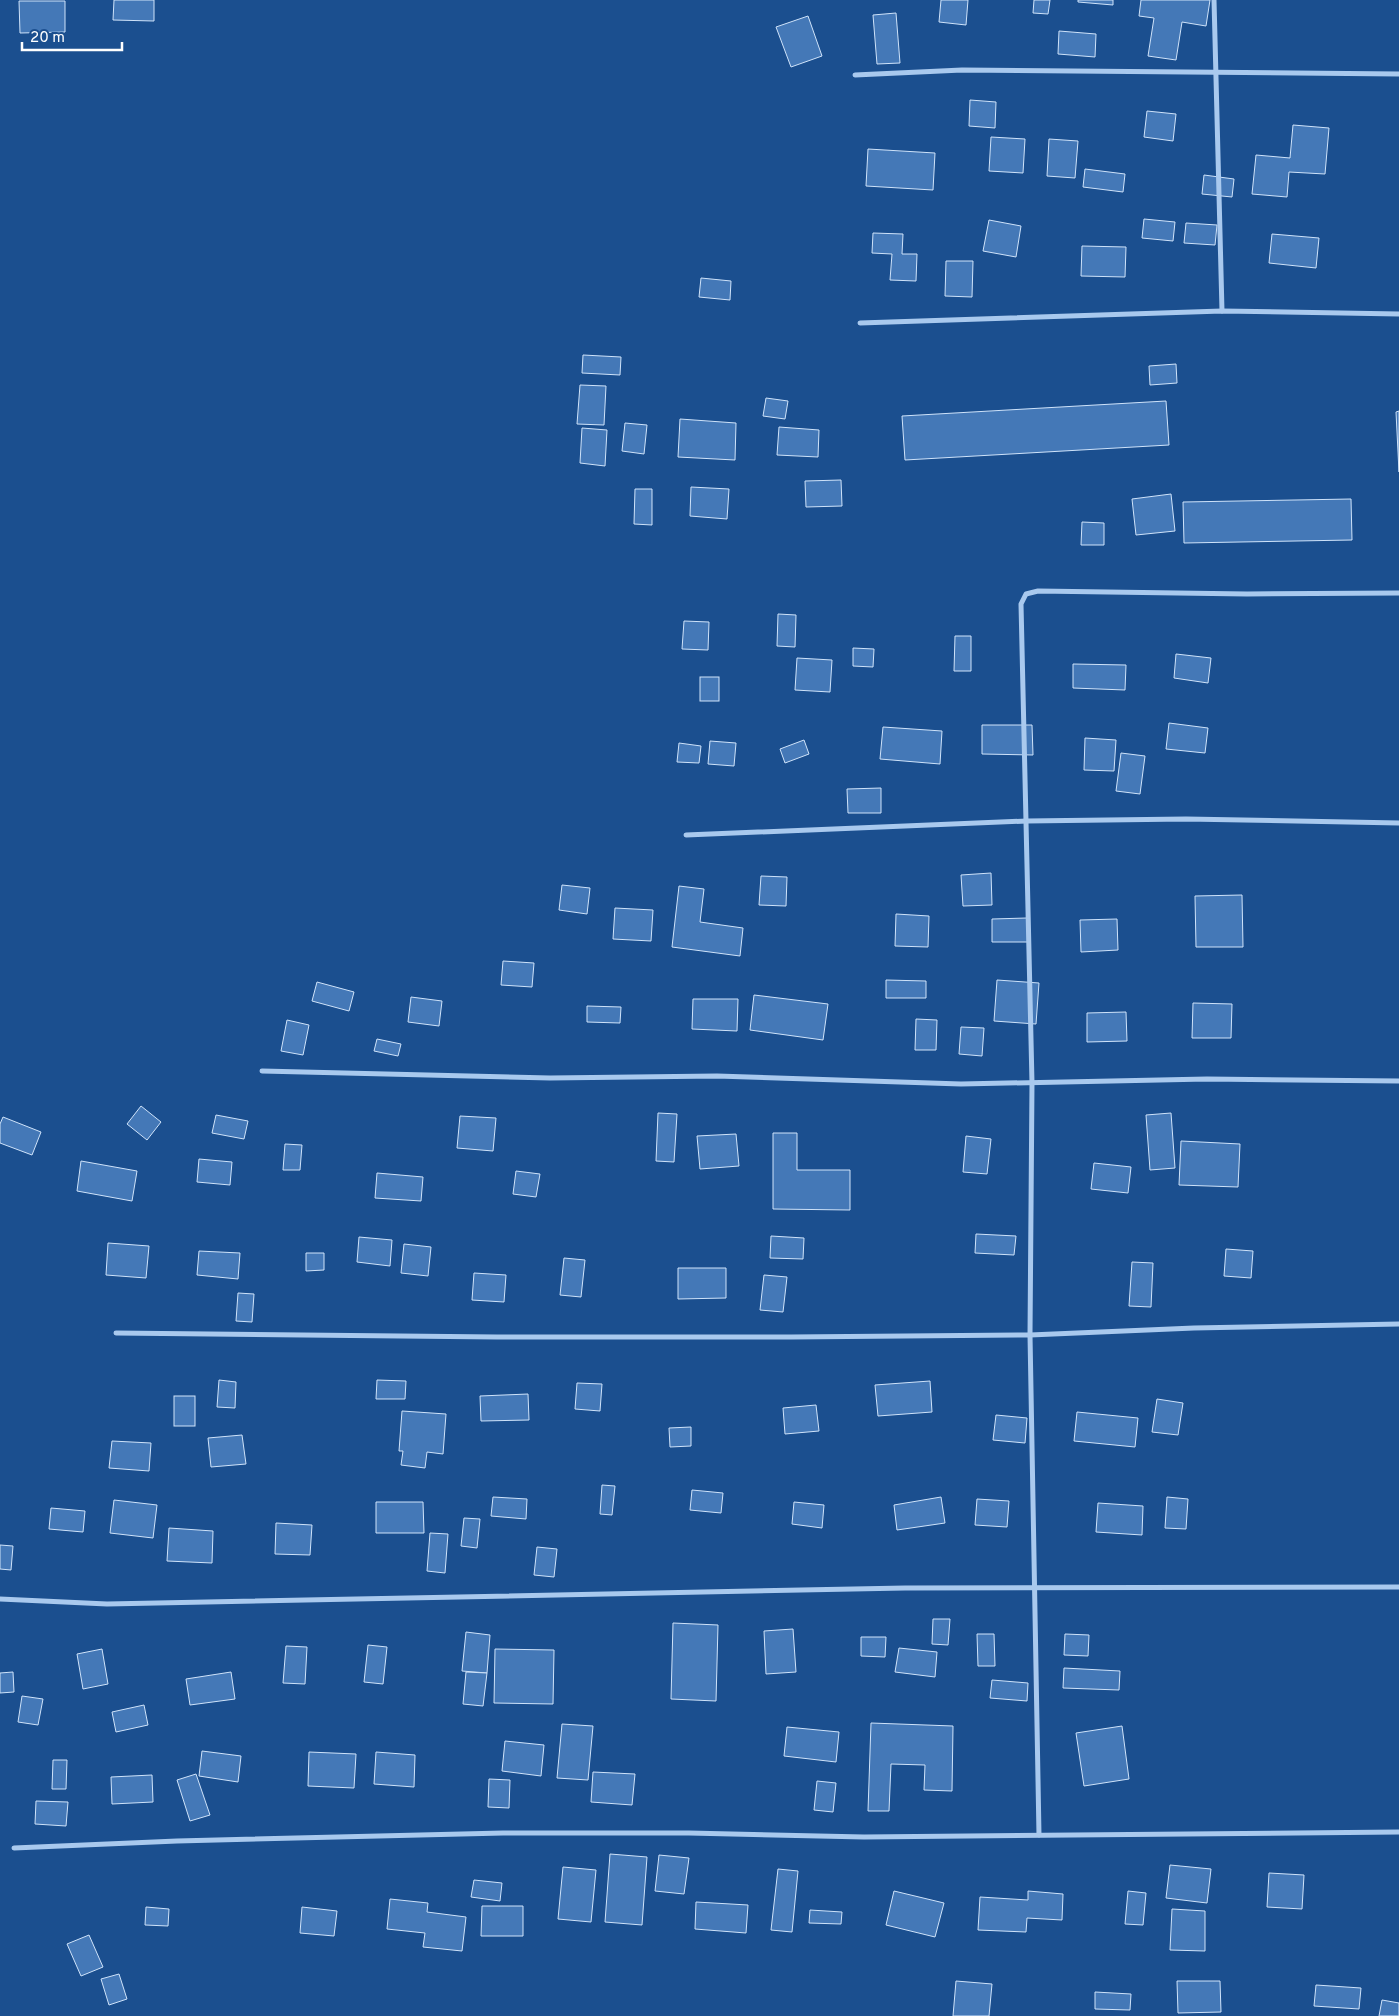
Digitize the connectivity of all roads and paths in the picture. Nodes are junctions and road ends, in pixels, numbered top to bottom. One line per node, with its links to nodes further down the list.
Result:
1 (1214, 0): 2 (street)
2 (1215, 73): 3 (street); 4 (street); 5 (street)
3 (1399, 74)
4 (855, 75)
5 (1222, 311): 6 (street); 7 (street)
6 (1399, 314)
7 (860, 323)
8 (1399, 593): 9 (street)
9 (1027, 821): 10 (street); 11 (street); 14 (street)
10 (1399, 823)
11 (686, 835)
12 (262, 1071): 14 (street)
13 (1399, 1081): 14 (street)
14 (1032, 1083): 17 (street)
15 (1399, 1324): 17 (street)
16 (116, 1333): 17 (street)
17 (1030, 1335): 19 (street)
18 (1399, 1587): 19 (street)
19 (1034, 1588): 20 (street); 22 (street)
20 (0, 1600)
21 (1399, 1832): 22 (street)
22 (1039, 1835): 23 (street)
23 (14, 1848)

